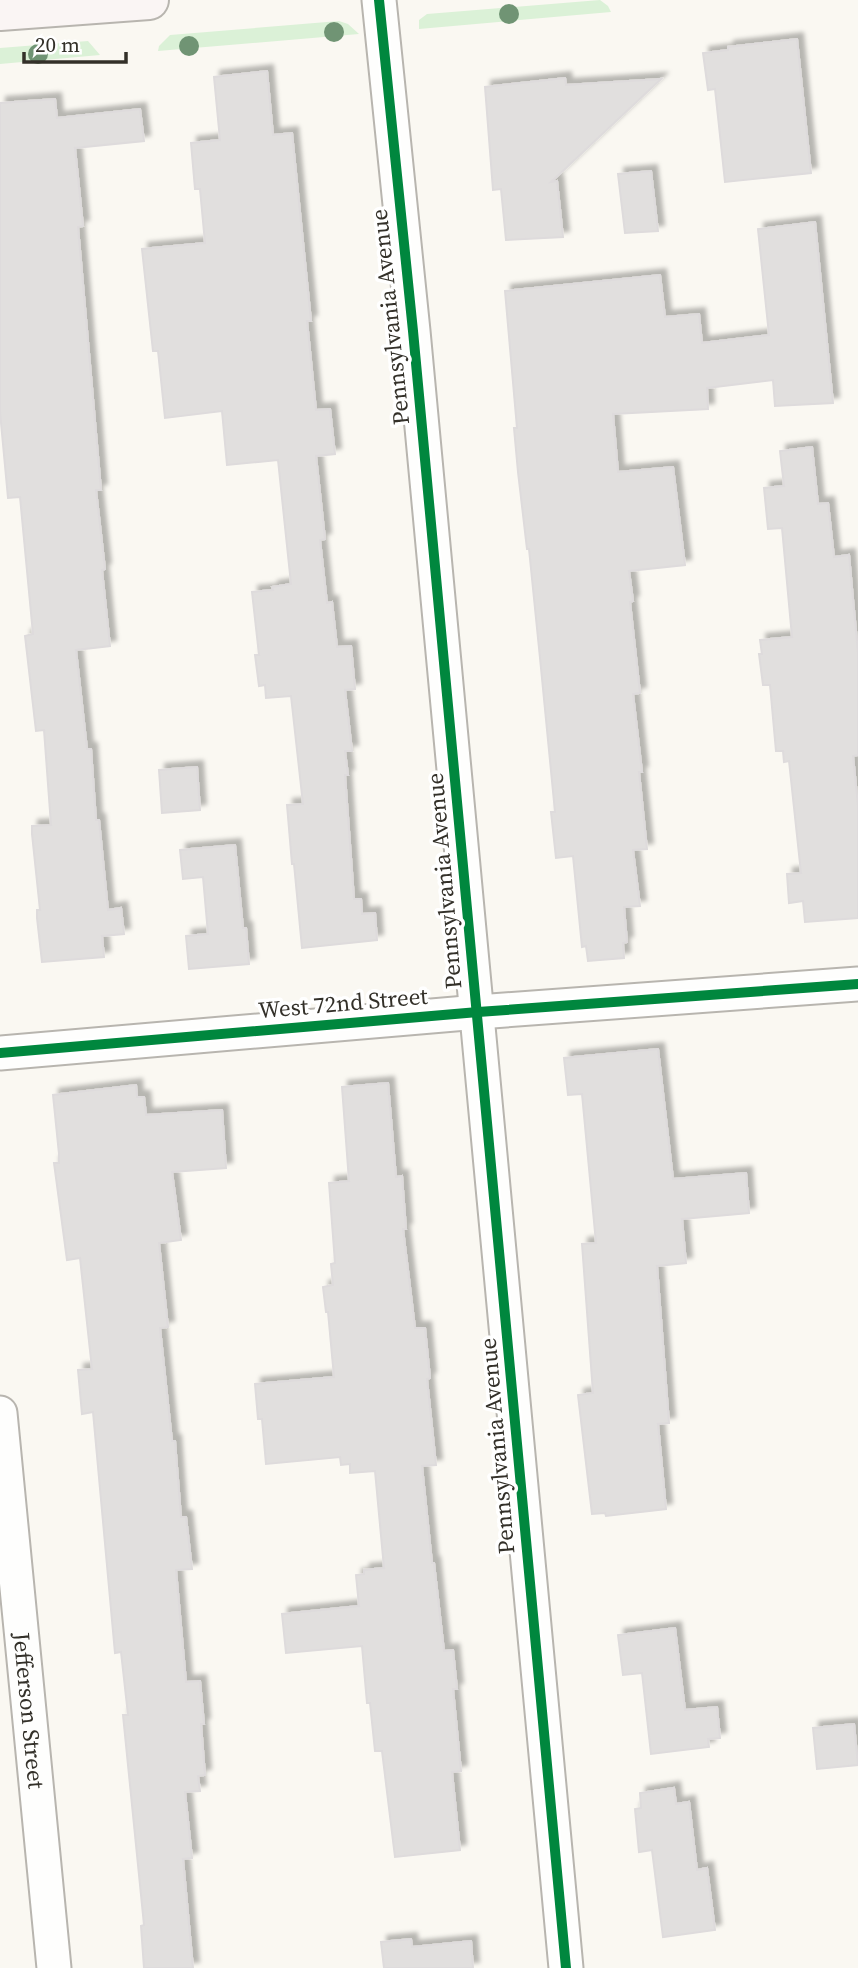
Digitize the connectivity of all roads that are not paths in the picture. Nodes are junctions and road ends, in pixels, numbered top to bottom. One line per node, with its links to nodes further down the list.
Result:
1 (149, 0): 3 (main road)
2 (379, 0): 5 (street, Pennsylvania Avenue)
3 (0, 11)
4 (858, 984): 5 (street, West 72nd Street)
5 (478, 1012): 6 (street, West 72nd Street); 9 (street, Pennsylvania Avenue)
6 (0, 1053)
7 (0, 1413): 8 (street, Jefferson Street)
8 (54, 1968)
9 (566, 1968)

